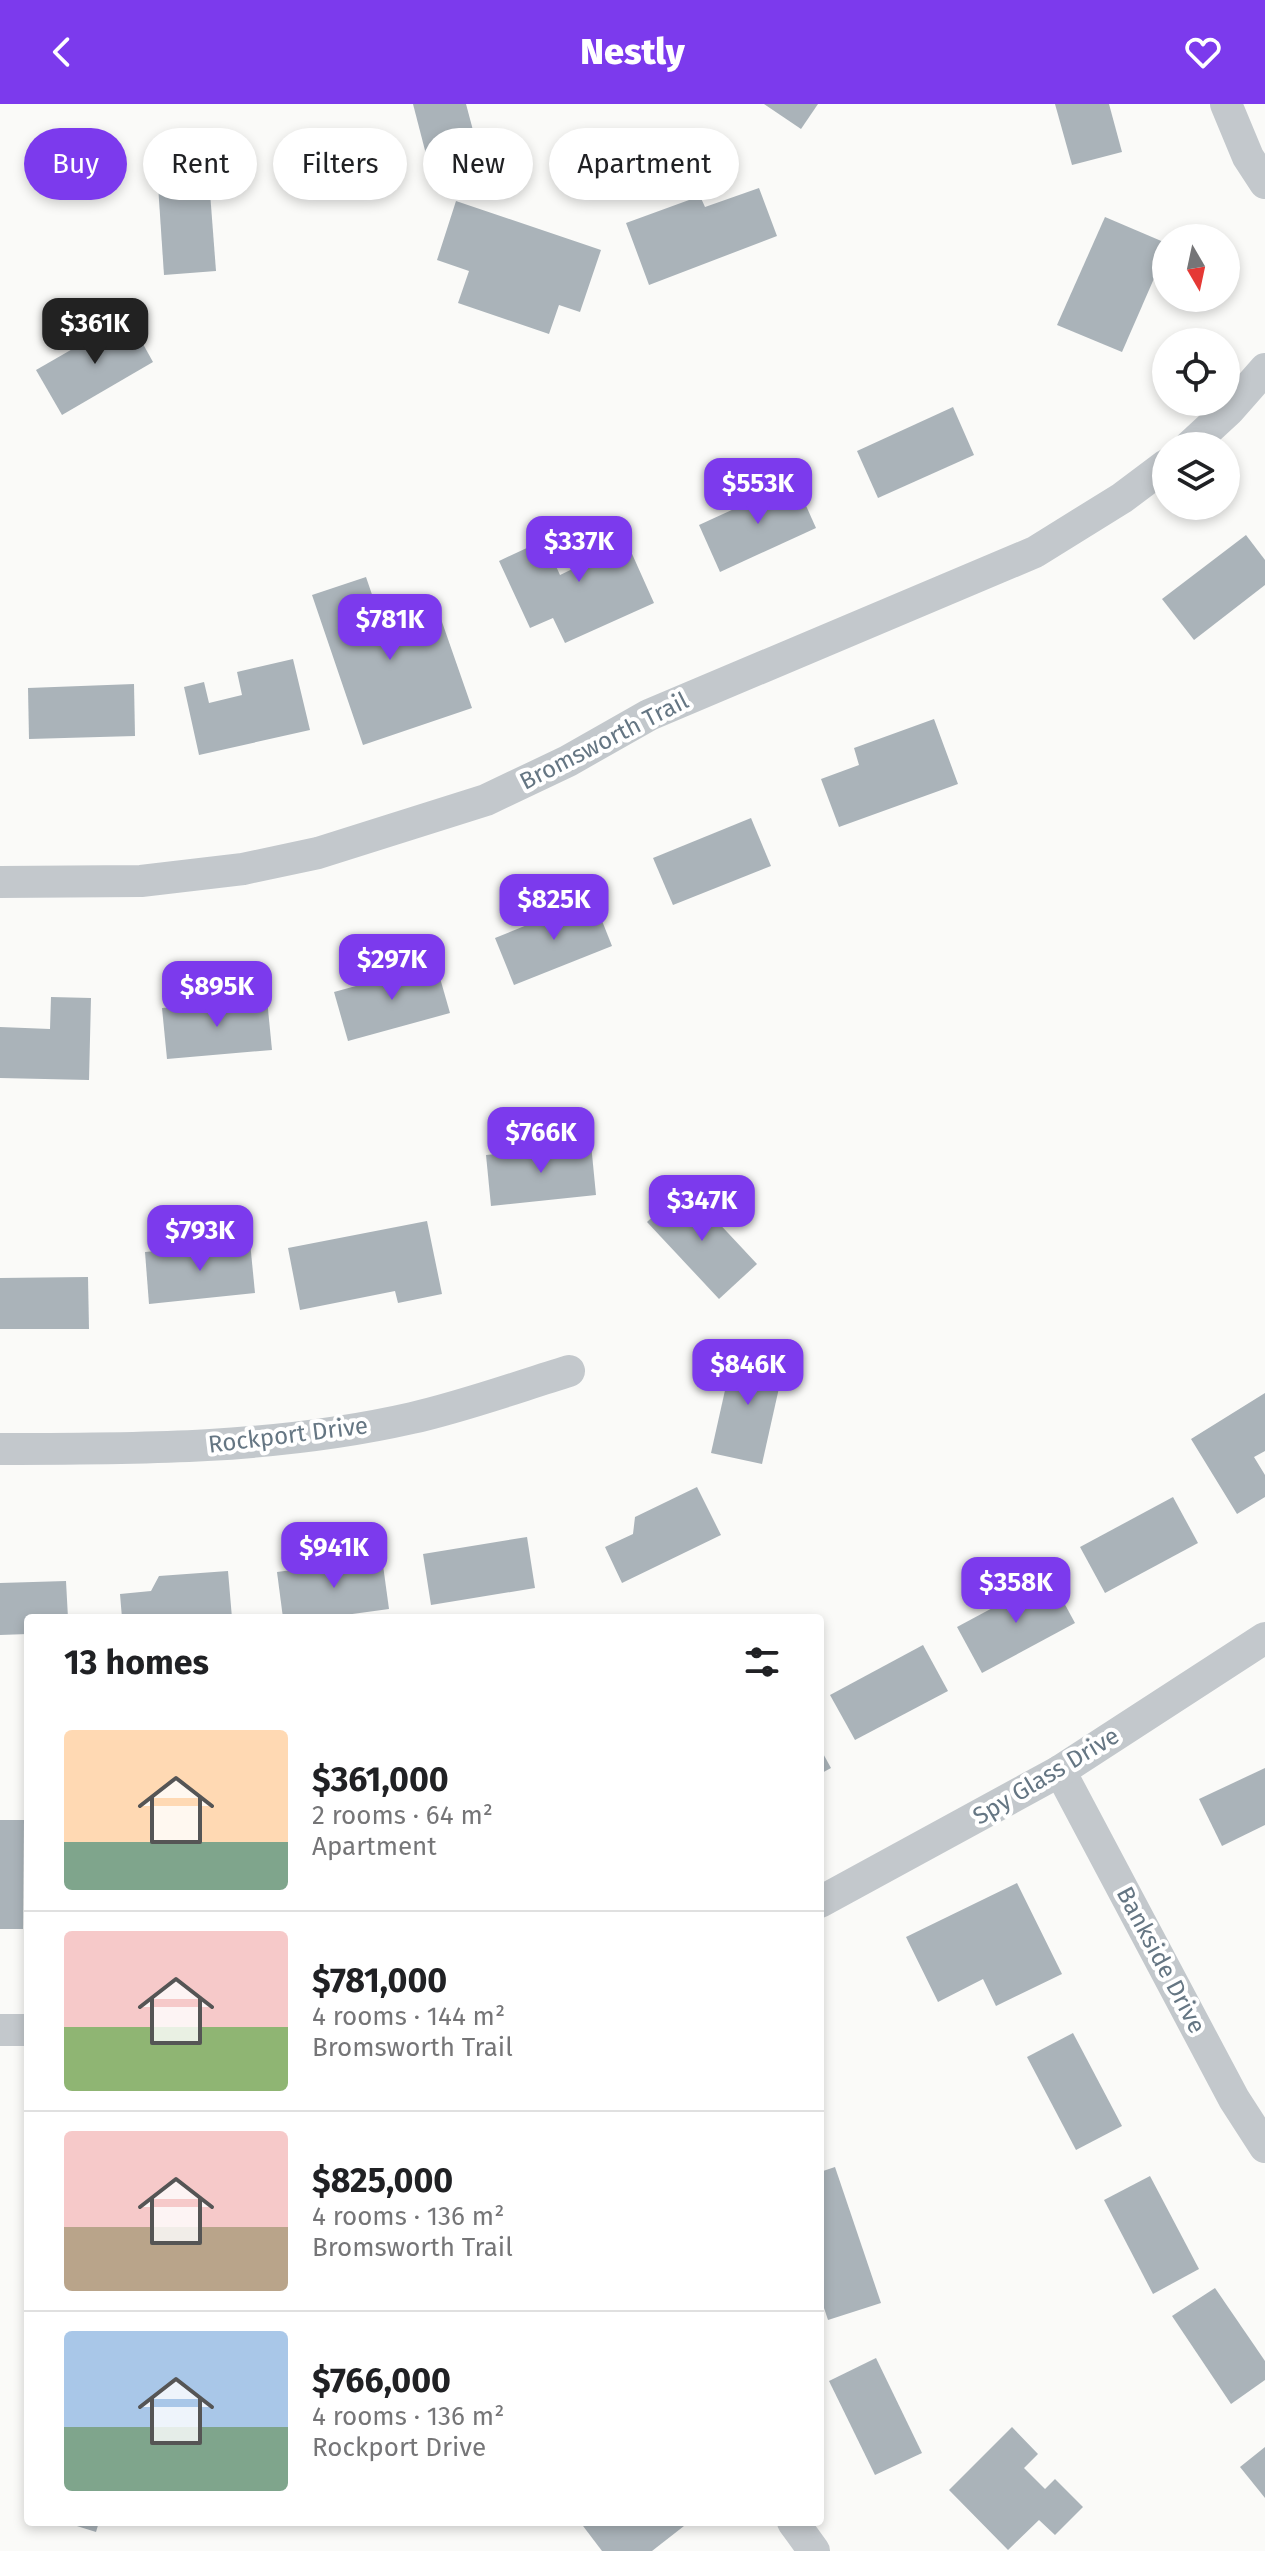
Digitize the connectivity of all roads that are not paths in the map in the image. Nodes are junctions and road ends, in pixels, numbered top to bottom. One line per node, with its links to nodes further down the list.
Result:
1 (1226, 104): 2 (street)
2 (1265, 183)
3 (1265, 369): 4 (street)
4 (1205, 432)
5 (1152, 476): 6 (street, Bromsworth Trail)
6 (0, 882)
7 (569, 1371): 8 (street, Rockport Drive)
8 (0, 1449)
9 (1265, 1638): 10 (street, Spy Glass Drive)
10 (1060, 1771): 11 (street, Spy Glass Drive); 14 (street, Bankside Drive)
11 (824, 1900)
12 (0, 2030): 13 (street)
13 (24, 2030)
14 (1265, 2147)
15 (796, 2526): 16 (street)
16 (814, 2551)

